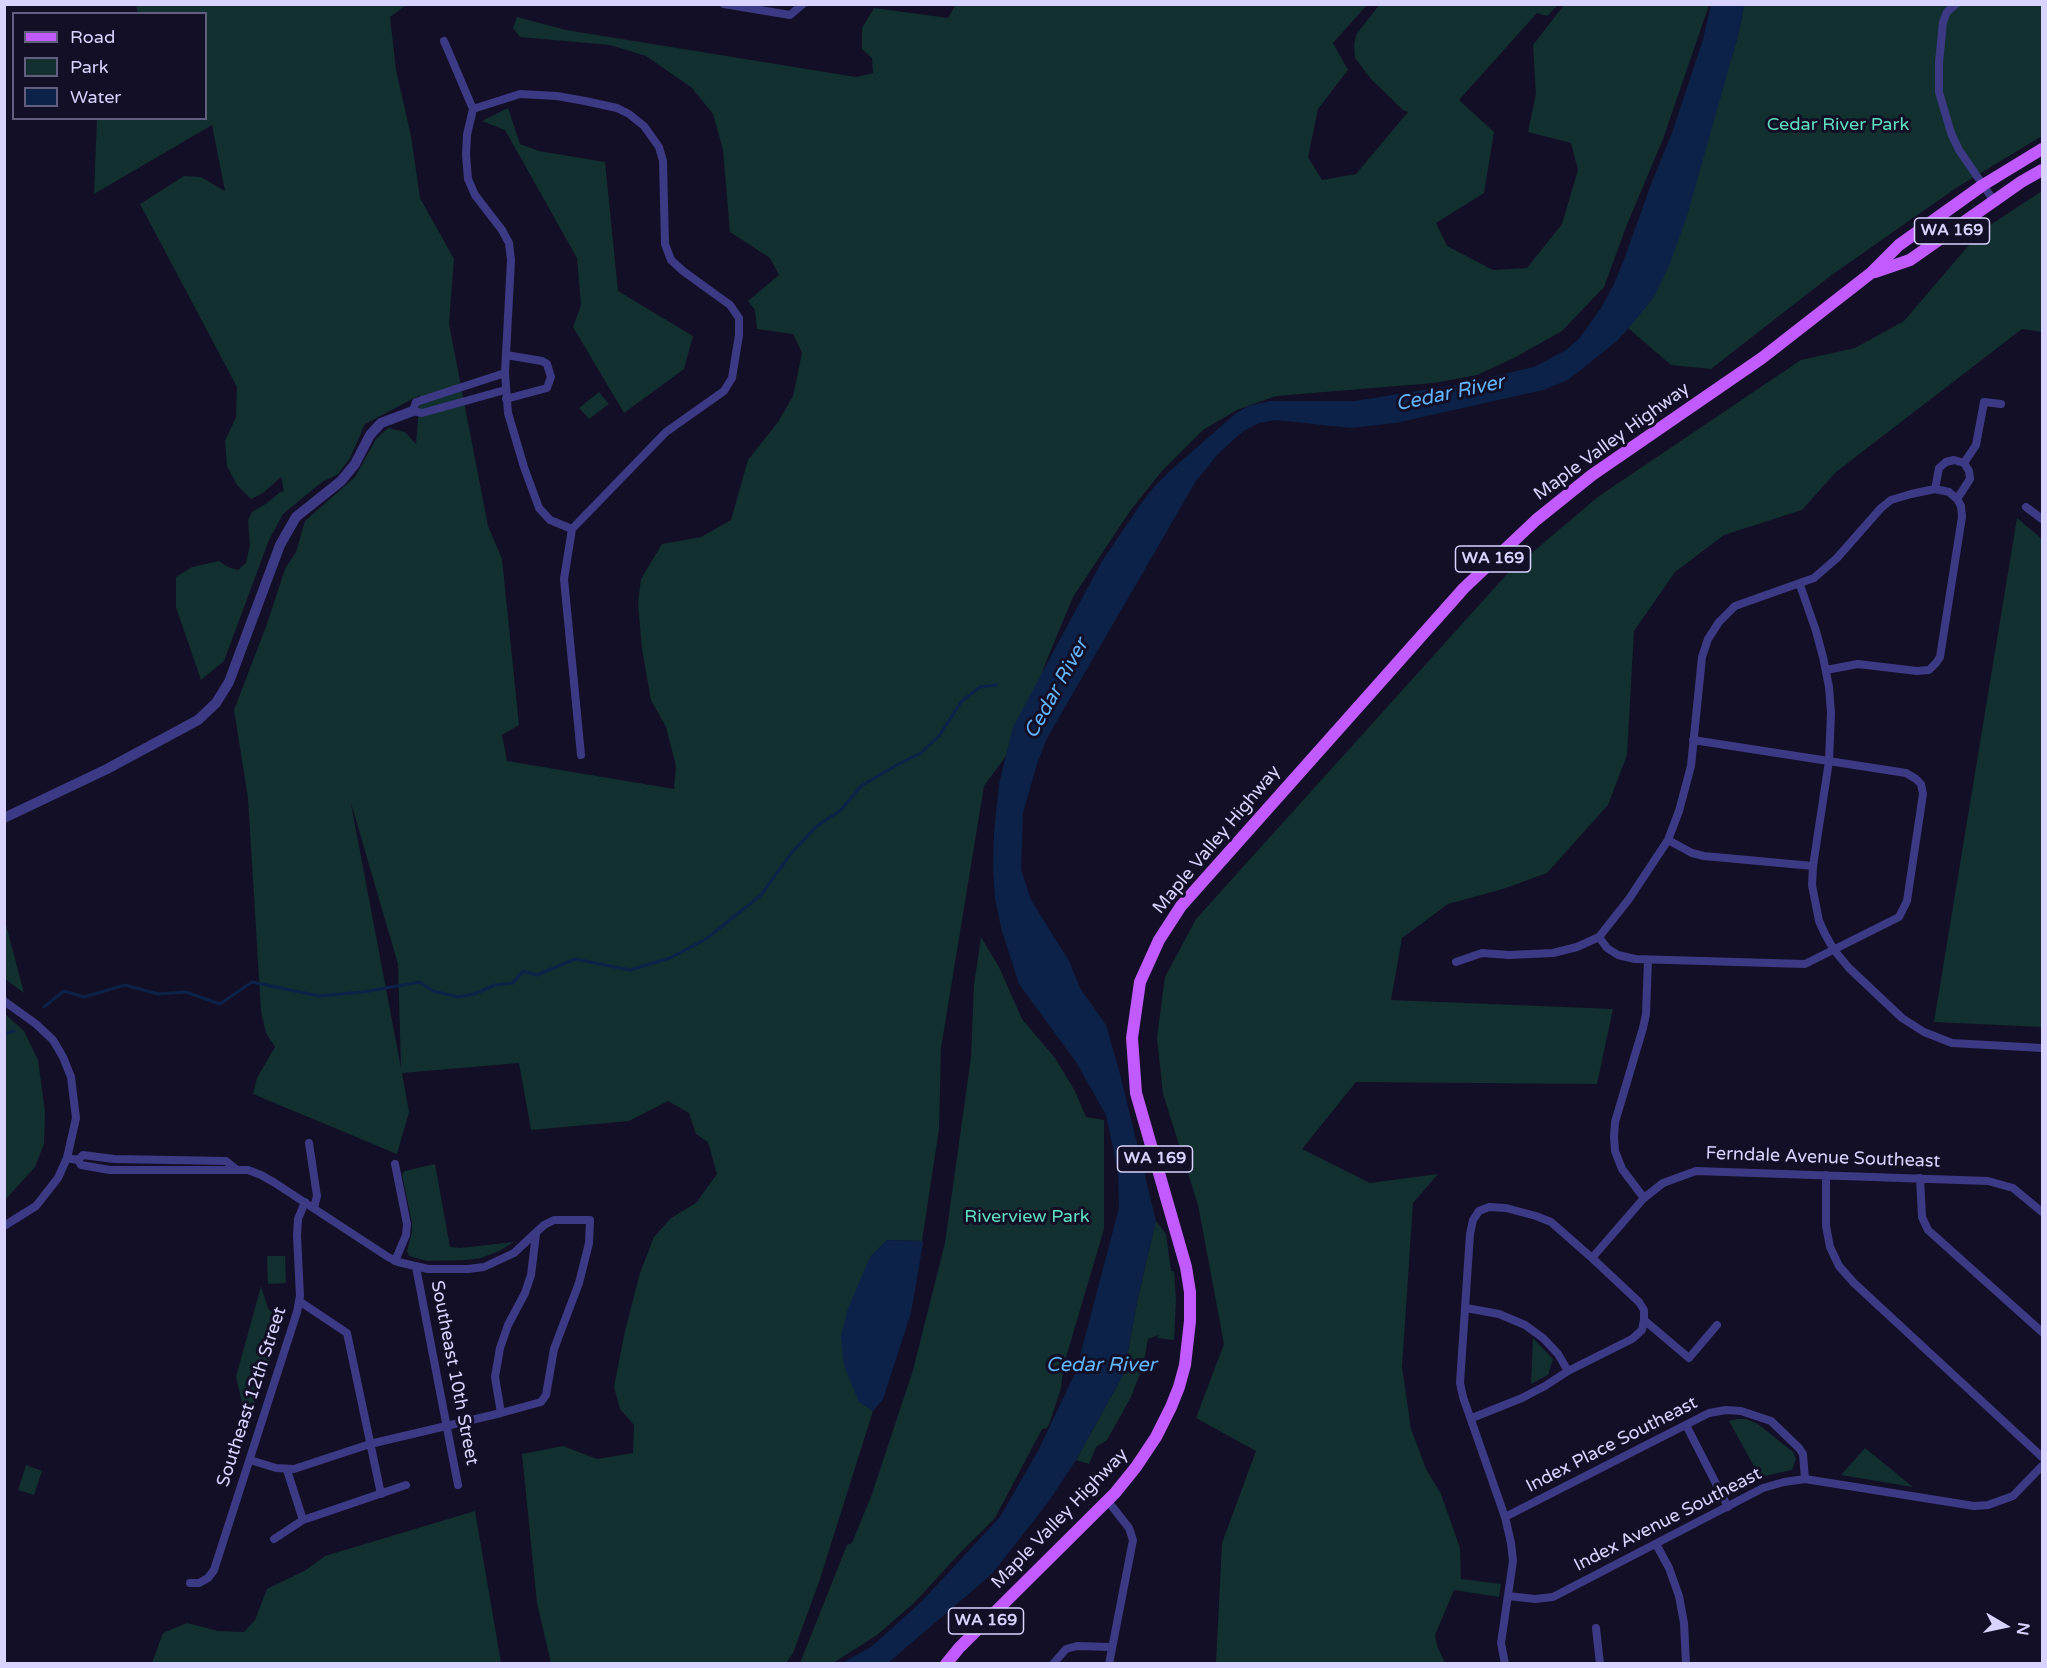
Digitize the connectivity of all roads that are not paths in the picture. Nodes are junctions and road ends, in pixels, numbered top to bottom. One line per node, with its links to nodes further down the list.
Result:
1 (724, 4): 3 (street)
2 (1956, 4): 8 (street)
3 (800, 8)
4 (444, 41): 5 (street)
5 (473, 109): 11 (street); 21 (street)
6 (2043, 149): 8 (main road, Maple Valley Highway / WA 169)
7 (2043, 170): 9 (main road, Maple Valley Highway / WA 169)
8 (1983, 185): 9 (street); 10 (main road, Maple Valley Highway / WA 169)
9 (1994, 201): 10 (main road, Maple Valley Highway / WA 169)
10 (1871, 273): 69 (main road, Maple Valley Highway / WA 169)
11 (506, 355): 12 (street); 13 (street)
12 (505, 373): 13 (street); 15 (street)
13 (506, 394): 15 (street); 21 (street)
14 (2001, 404): 16 (street)
15 (413, 411): 27 (street)
16 (1964, 463): 17 (street); 18 (street)
17 (1935, 489): 18 (street); 22 (street)
18 (1957, 499): 23 (street)
19 (2026, 507): 20 (street)
20 (2043, 519)
21 (572, 529): 25 (street)
22 (1800, 585): 23 (street); 24 (street)
23 (1826, 670): 26 (street)
24 (1693, 740): 26 (street); 28 (street)
25 (582, 754)
26 (1829, 761): 29 (street); 31 (street)
27 (4, 818)
28 (1668, 840): 29 (street); 30 (street)
29 (1813, 866): 31 (street)
30 (1599, 937): 32 (street); 33 (street)
31 (1834, 950): 32 (street); 35 (street)
32 (1648, 960): 41 (street)
33 (1456, 963)
34 (4, 1001): 37 (street)
35 (2043, 1048)
36 (309, 1143): 43 (street)
37 (67, 1158): 42 (street); 45 (street)
38 (395, 1164): 48 (street)
39 (1826, 1175): 40 (street, Ferndale Avenue Southeast); 41 (street, Ferndale Avenue Southeast); 61 (street)
40 (1920, 1178): 44 (street, Ferndale Avenue Southeast); 54 (street)
41 (1644, 1198): 47 (street, Ferndale Avenue Southeast)
42 (305, 1202): 43 (street); 50 (street, Southeast 12th Street)
43 (314, 1208): 48 (street)
44 (2043, 1212)
45 (4, 1226)
46 (536, 1233): 49 (street); 56 (street); 56 (street)
47 (1592, 1258): 51 (street); 52 (street)
48 (395, 1261): 49 (street)
49 (416, 1267): 59 (street, Southeast 10th Street)
50 (300, 1301): 60 (street); 62 (street, Southeast 12th Street)
51 (1466, 1308): 55 (street); 57 (street)
52 (1644, 1320): 53 (street); 55 (street)
53 (1717, 1325)
54 (2043, 1332)
55 (1568, 1371): 57 (street)
56 (501, 1413): 59 (street)
57 (1472, 1418): 71 (street)
58 (1686, 1425): 65 (street, Index Place Southeast); 70 (street); 71 (street, Index Place Southeast)
59 (447, 1426): 60 (street); 67 (street, Southeast 10th Street)
60 (370, 1444): 64 (street); 68 (street)
61 (2043, 1457)
62 (250, 1460): 64 (street); 75 (street, Southeast 12th Street)
63 (2043, 1466): 65 (street, Index Avenue Southeast)
64 (286, 1470): 72 (street)
65 (1805, 1479): 70 (street, Index Avenue Southeast)
66 (406, 1485): 68 (street)
67 (458, 1485)
68 (381, 1494): 72 (street)
69 (1107, 1500): 78 (street); 79 (main road, Maple Valley Highway / WA 169)
70 (1728, 1507): 74 (street, Index Avenue Southeast)
71 (1505, 1517): 76 (street)
72 (303, 1520): 73 (street)
73 (274, 1539)
74 (1656, 1544): 76 (street, Index Avenue Southeast); 84 (street)
75 (190, 1583)
76 (1508, 1596): 82 (street)
77 (1596, 1628): 83 (street)
78 (1111, 1647): 80 (street); 81 (street)
79 (946, 1664)
80 (1053, 1664)
81 (1109, 1664)
82 (1505, 1664)
83 (1600, 1664)
84 (1686, 1664)

